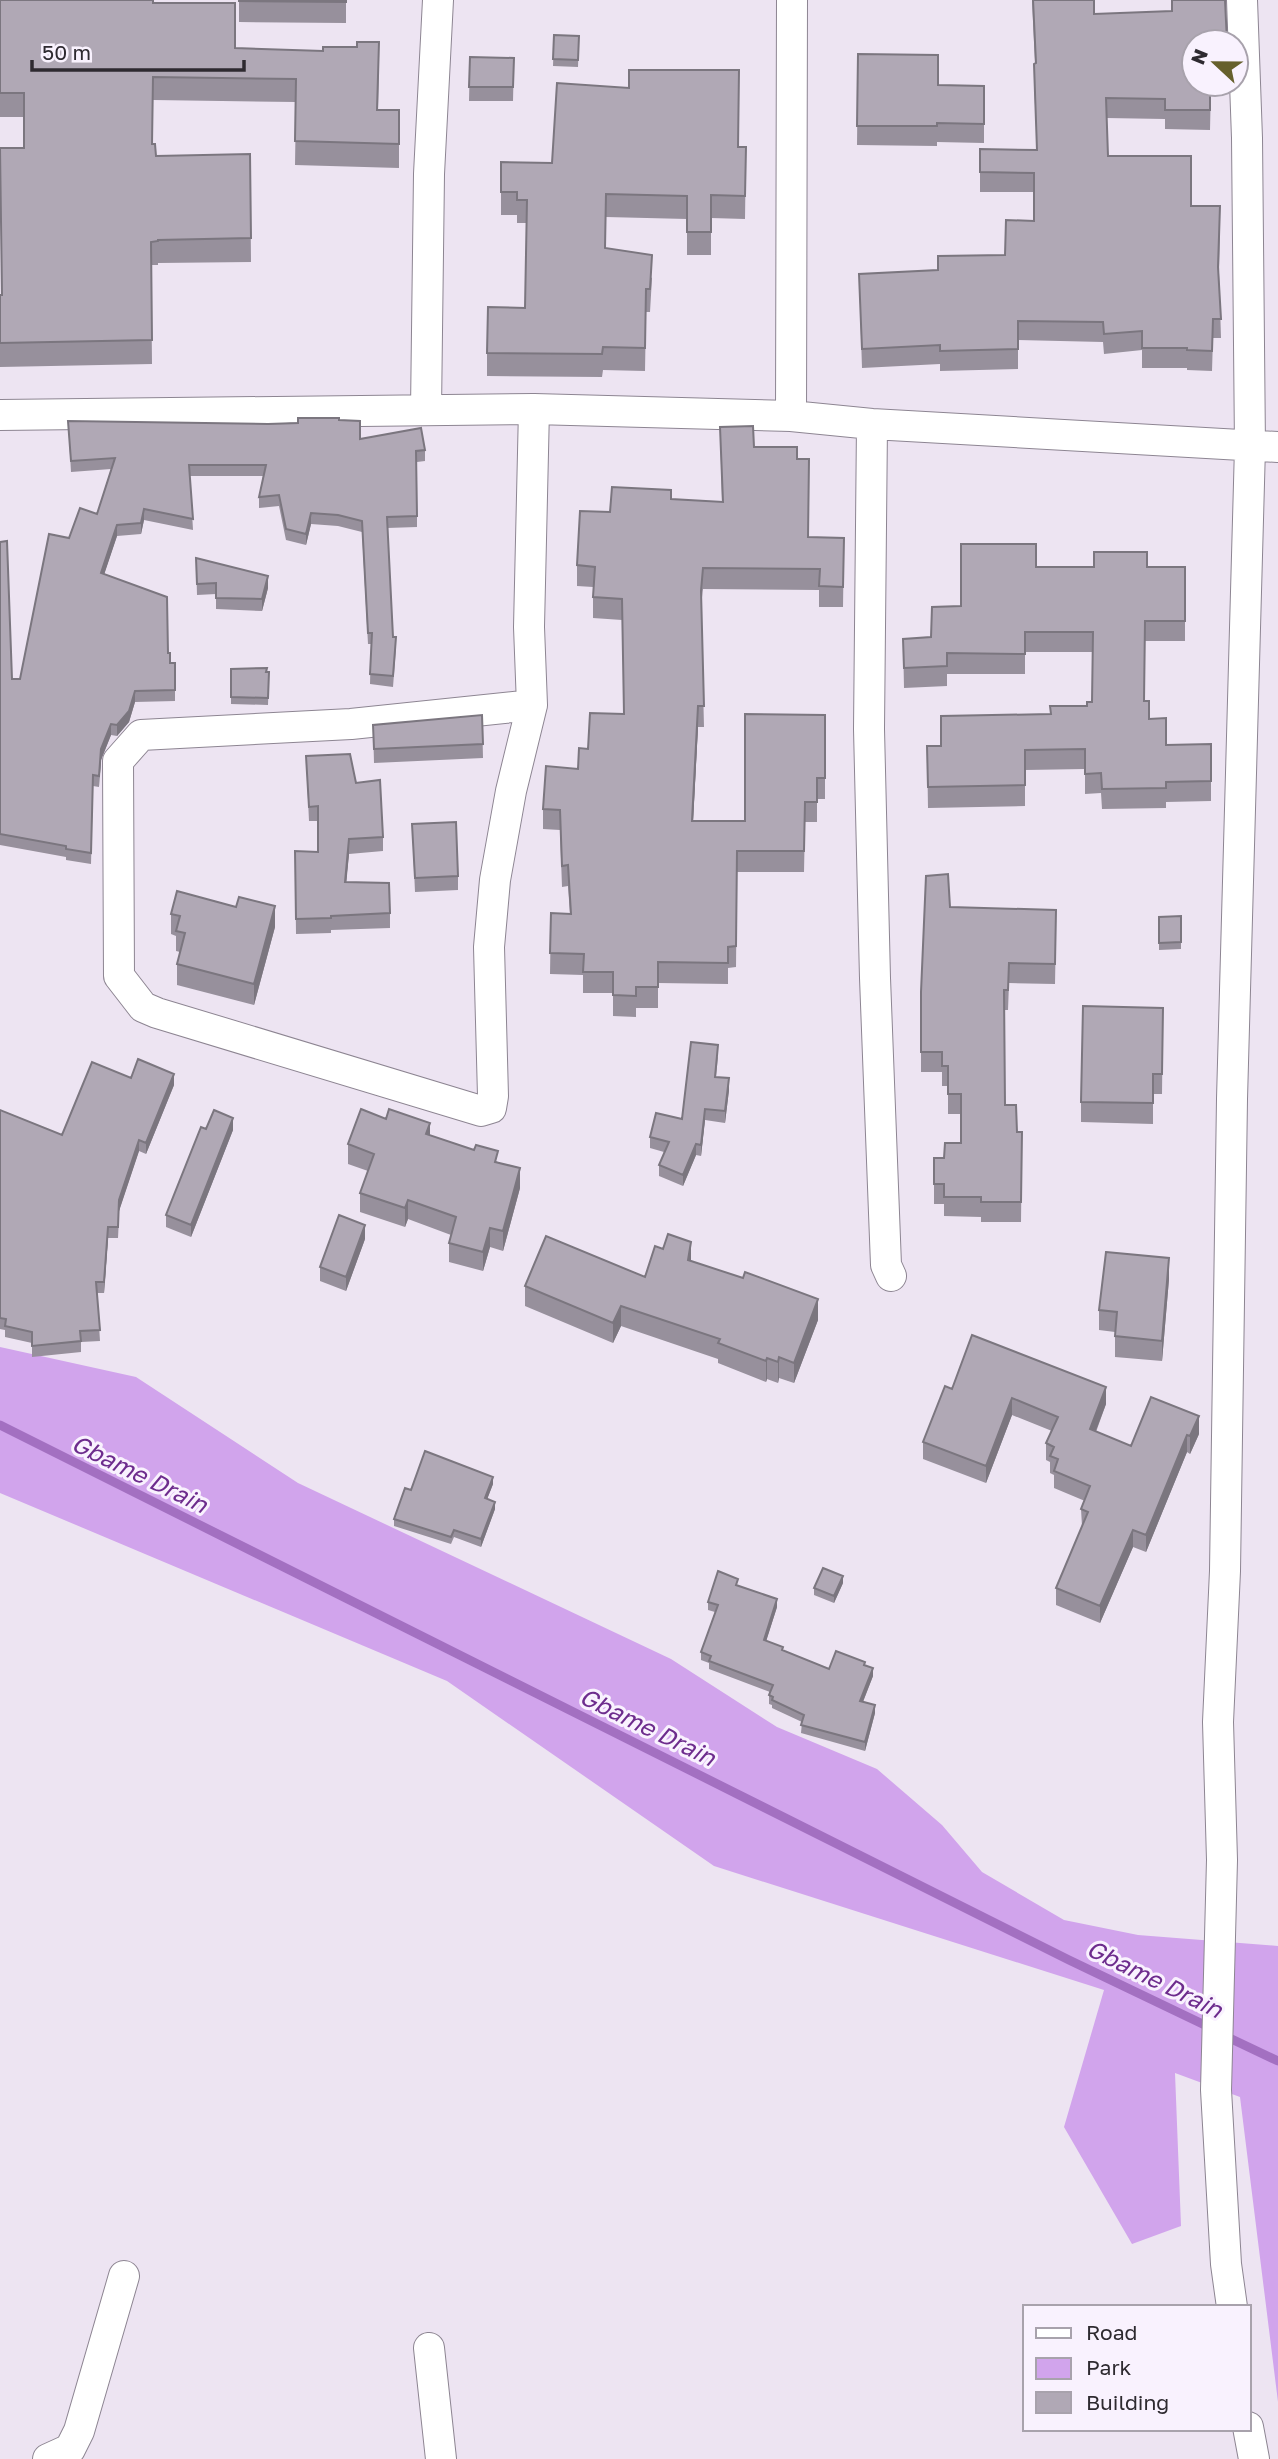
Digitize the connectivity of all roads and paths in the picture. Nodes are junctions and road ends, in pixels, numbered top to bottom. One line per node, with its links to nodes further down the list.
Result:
1 (438, 0): 5 (street)
2 (792, 0): 7 (street)
3 (1242, 0): 9 (street)
4 (534, 409): 5 (street); 7 (street); 10 (street)
5 (426, 410): 6 (street)
6 (0, 415)
7 (791, 416): 8 (street)
8 (872, 424): 9 (street); 11 (street)
9 (1264, 447): 13 (street)
10 (532, 705): 10 (street)
11 (891, 1276)
12 (124, 2276): 16 (street)
13 (1232, 2305)
14 (429, 2348): 17 (street)
15 (1249, 2431): 18 (street)
16 (65, 2456)
17 (442, 2459)
18 (1254, 2459)

